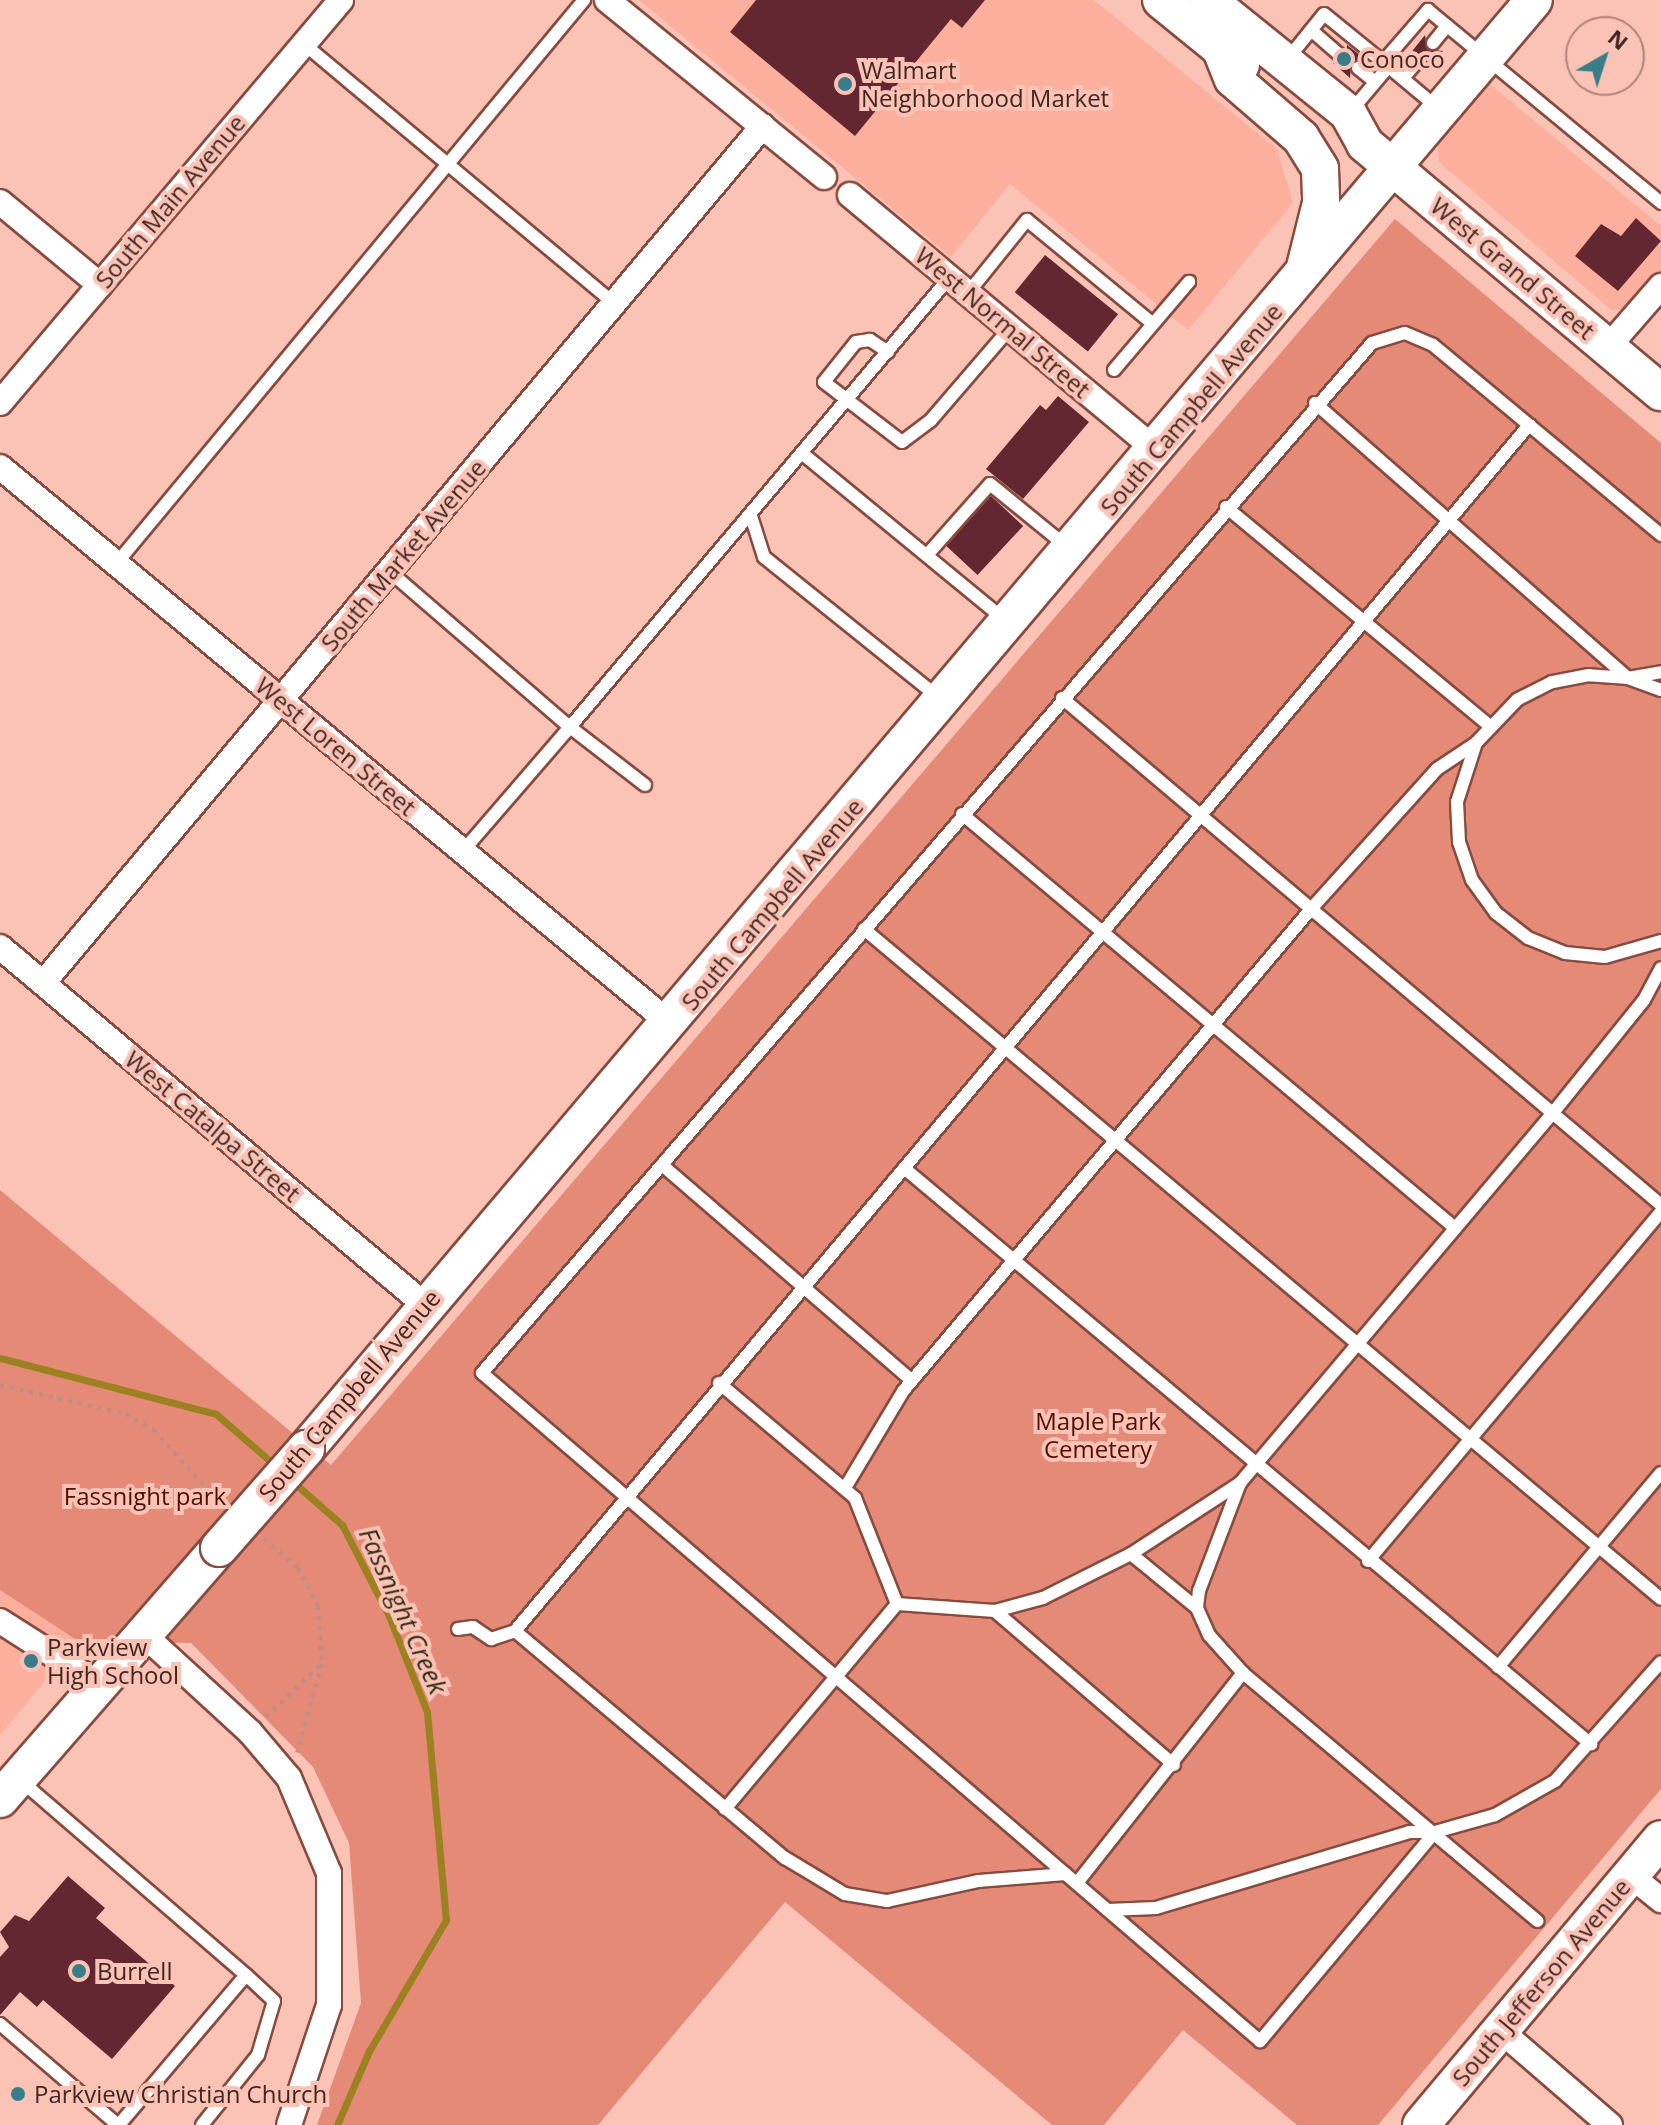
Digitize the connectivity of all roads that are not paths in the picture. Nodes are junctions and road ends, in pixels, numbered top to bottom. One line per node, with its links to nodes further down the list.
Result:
1 (341, 0): 10 (street, South Main Avenue)
2 (584, 0): 24 (lane)
3 (607, 0): 22 (street)
4 (1161, 0): 11 (main road, West Grand Street)
5 (1534, 0): 13 (main road, South Campbell Avenue)
6 (1213, 1): 14 (main road, West Grand Street)
7 (1447, 26): 9 (lane); 13 (lane); 16 (lane)
8 (1311, 30): 12 (lane); 14 (lane); 16 (lane)
9 (1433, 43)
10 (304, 44): 24 (lane); 32 (street, South Main Avenue)
11 (1221, 50): 23 (main road, West Grand Street); 30 (main road)
12 (1339, 54)
13 (1485, 58): 20 (main road, South Campbell Avenue); 29 (lane)
14 (1285, 62): 21 (main road, West Grand Street)
15 (1417, 62): 18 (lane)
16 (1386, 64): 18 (lane); 19 (lane)
17 (1358, 68): 19 (lane)
18 (1403, 78): 20 (lane)
19 (1375, 82): 21 (lane)
20 (1441, 110): 25 (main road, South Campbell Avenue)
21 (1348, 113): 23 (main road, West Grand Street)
22 (763, 126): 26 (street); 35 (street, South Market Avenue)
23 (1365, 144): 25 (main road, West Grand Street)
24 (448, 163): 35 (lane); 55 (lane)
25 (1393, 167): 30 (main road, South Campbell Avenue); 38 (main road, West Grand Street)
26 (824, 177)
27 (850, 195): 33 (street, West Normal Street)
28 (0, 202): 32 (street)
29 (1661, 203)
30 (1303, 276): 46 (main road, South Campbell Avenue)
31 (1189, 282): 36 (lane)
32 (100, 285): 42 (street, South Main Avenue)
33 (959, 285): 36 (lane); 37 (street, West Normal Street); 39 (lane)
34 (1661, 286): 38 (street)
35 (614, 303): 56 (street, South Market Avenue)
36 (1152, 323): 40 (lane)
37 (1010, 328): 43 (lane); 46 (street, West Normal Street)
38 (1608, 347): 41 (main road, West Grand Street)
39 (888, 352): 43 (lane); 43 (lane)
40 (1114, 370)
41 (1661, 392)
42 (0, 403)
43 (845, 403): 47 (lane)
44 (1315, 403): 45 (lane); 49 (lane); 51 (lane)
45 (1529, 425): 51 (lane); 52 (lane)
46 (1156, 450): 53 (main road, South Campbell Avenue)
47 (803, 454): 50 (lane); 54 (lane)
48 (0, 467): 55 (street, West Loren Street)
49 (1226, 507): 57 (lane); 62 (lane)
50 (751, 516): 64 (lane); 66 (lane)
51 (1450, 520): 57 (lane); 60 (lane)
52 (1661, 535)
53 (1071, 551): 54 (lane); 58 (main road, South Campbell Avenue)
54 (927, 555): 58 (lane)
55 (116, 564): 63 (street, West Loren Street)
56 (389, 571): 63 (street, South Market Avenue); 66 (lane)
57 (1364, 622): 65 (lane); 70 (lane)
58 (1010, 623): 64 (main road, South Campbell Avenue)
59 (1661, 672): 60 (lane)
60 (1628, 678): 61 (lane); 65 (lane)
61 (1661, 690)
62 (1062, 698): 69 (lane); 70 (lane)
63 (281, 700): 71 (street, West Loren Street); 78 (street, South Market Avenue)
64 (943, 702): 79 (main road, South Campbell Avenue)
65 (1489, 725): 67 (lane)
66 (570, 727): 68 (lane); 71 (lane)
67 (1476, 743): 72 (lane); 75 (lane)
68 (645, 785)
69 (962, 814): 73 (lane); 74 (lane)
70 (1203, 815): 72 (lane); 74 (lane)
71 (463, 851): 79 (street, West Loren Street)
72 (1311, 909): 80 (lane); 82 (lane)
73 (864, 929): 81 (lane); 84 (lane)
74 (1103, 934): 80 (lane); 81 (lane)
75 (1661, 941)
76 (0, 947): 78 (street, West Catalpa Street)
77 (1661, 968): 82 (lane)
78 (43, 983): 91 (street, West Catalpa Street)
79 (671, 1024): 91 (main road, South Campbell Avenue)
80 (1213, 1025): 83 (lane); 88 (lane)
81 (1007, 1047): 83 (lane); 85 (lane)
82 (1552, 1114): 86 (lane); 88 (lane)
83 (1116, 1140): 89 (lane); 92 (lane)
84 (662, 1165): 90 (lane); 100 (lane)
85 (904, 1168): 89 (lane); 90 (lane)
86 (1661, 1205)
87 (1661, 1212): 95 (lane)
88 (1455, 1228): 92 (lane)
89 (1014, 1260): 93 (lane); 96 (lane)
90 (802, 1286): 93 (lane); 94 (lane)
91 (425, 1305): 111 (main road, South Campbell Avenue, bridge)
92 (1357, 1344): 95 (lane); 96 (lane)
93 (912, 1381): 99 (lane)
94 (719, 1383): 99 (lane); 100 (lane)
95 (1468, 1438): 101 (lane); 103 (lane)
96 (1256, 1465): 98 (lane); 103 (lane)
97 (1661, 1473): 101 (lane)
98 (1240, 1483): 102 (lane); 106 (lane)
99 (845, 1488): 105 (lane)
100 (624, 1495): 110 (lane); 115 (lane)
101 (1599, 1547): 104 (lane); 113 (lane)
102 (1131, 1554): 106 (lane); 107 (lane)
103 (1368, 1561): 113 (lane)
104 (1661, 1599)
105 (897, 1604): 107 (lane); 115 (lane)
106 (1197, 1608): 114 (lane)
107 (995, 1611): 118 (lane)
108 (0, 1621): 116 (street)
109 (458, 1629): 110 (lane)
110 (515, 1631): 120 (lane)
111 (142, 1633): 116 (main road, South Campbell Avenue); 133 (street)
112 (1661, 1662): 117 (lane)
113 (1498, 1667): 117 (lane)
114 (1243, 1673): 118 (lane); 121 (lane)
115 (836, 1676): 120 (lane); 124 (lane)
116 (99, 1684): 119 (main road, South Campbell Avenue)
117 (1591, 1744): 121 (lane)
118 (1174, 1765): 124 (lane)
119 (9, 1789): 128 (lane)
120 (725, 1809): 124 (lane)
121 (1435, 1832): 126 (lane); 126 (lane); 127 (lane)
122 (1661, 1839): 123 (main road, South Jefferson Avenue)
123 (1630, 1875): 125 (street); 130 (main road, South Jefferson Avenue)
124 (1072, 1879): 126 (lane)
125 (1661, 1900)
126 (1108, 1910)
127 (1538, 1921)
128 (246, 1975): 131 (lane); 132 (lane)
129 (0, 2024): 131 (lane)
130 (1501, 2031): 134 (main road, South Jefferson Avenue); 135 (street)
131 (119, 2125)
132 (202, 2125)
133 (289, 2125)
134 (1421, 2125)
135 (1610, 2125)

